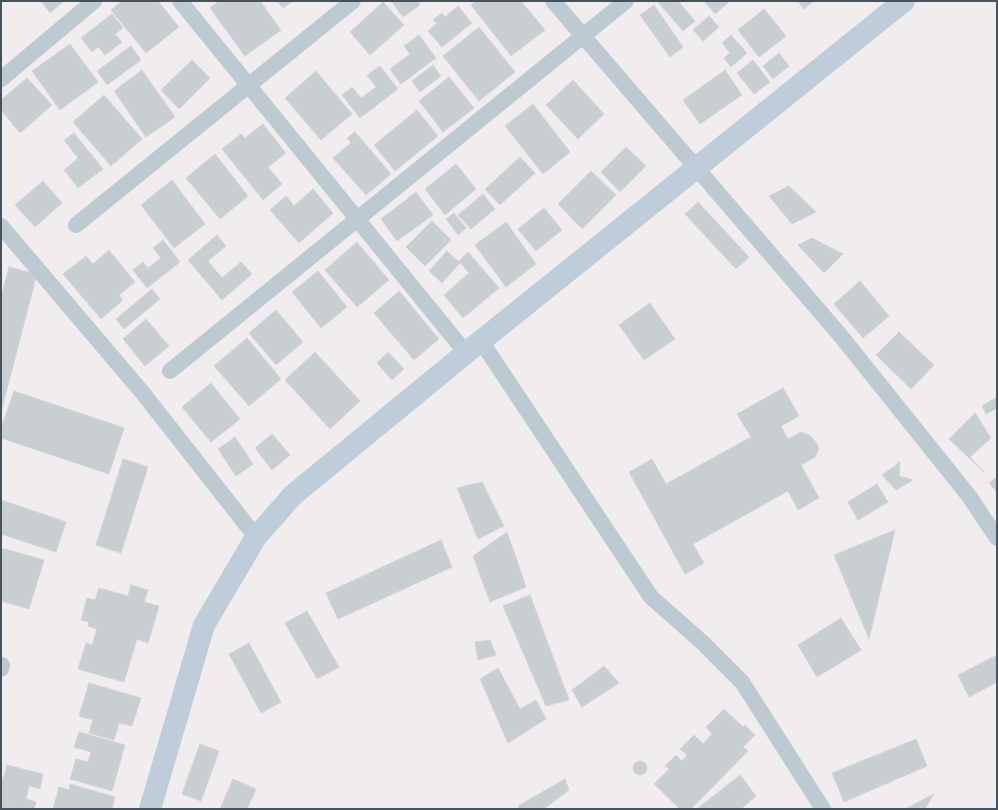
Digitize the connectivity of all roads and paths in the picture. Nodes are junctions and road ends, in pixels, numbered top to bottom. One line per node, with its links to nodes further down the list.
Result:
1 (94, 1): 8 (street)
2 (180, 1): 9 (street)
3 (353, 1): 9 (street)
4 (553, 1): 7 (street)
5 (626, 1): 7 (street)
6 (904, 1): 10 (street)
7 (584, 36): 10 (street); 11 (street)
8 (1, 79)
9 (248, 86): 11 (street); 12 (street)
10 (697, 168): 14 (street); 17 (street)
11 (358, 219): 14 (street); 15 (street)
12 (76, 225)
13 (1, 226): 16 (street)
14 (473, 347): 16 (street); 19 (street)
15 (170, 371)
16 (256, 538): 18 (street)
17 (997, 538)
18 (150, 809)
19 (823, 809)

